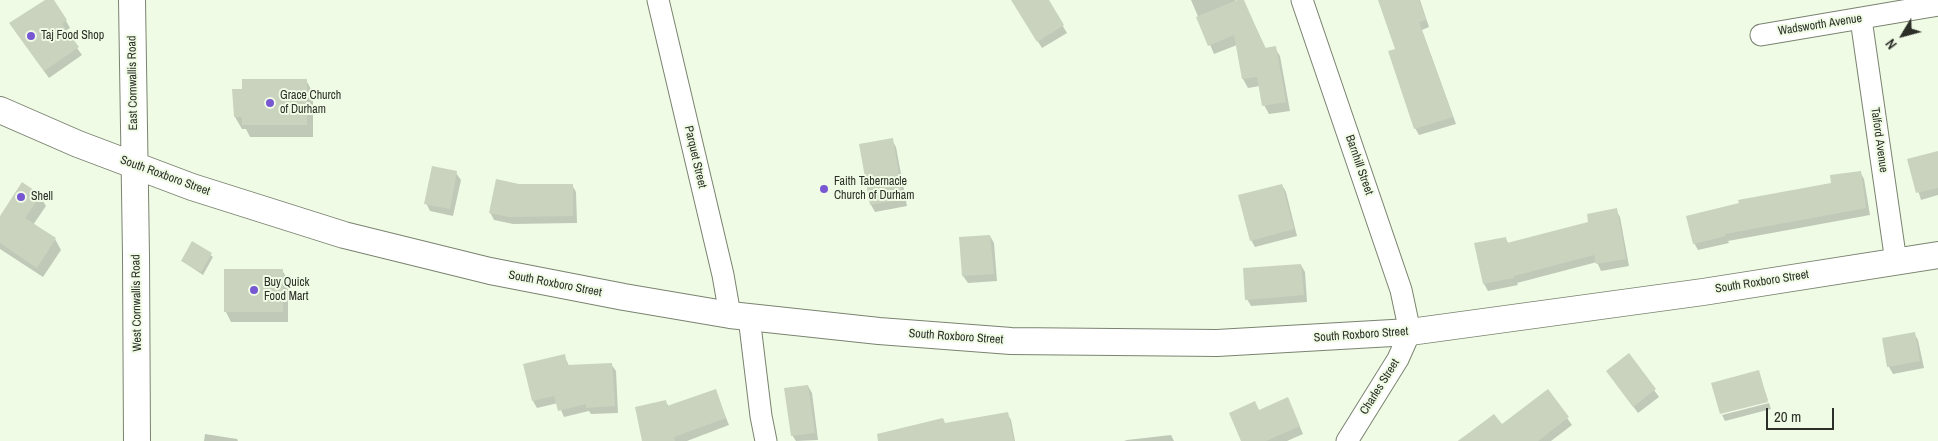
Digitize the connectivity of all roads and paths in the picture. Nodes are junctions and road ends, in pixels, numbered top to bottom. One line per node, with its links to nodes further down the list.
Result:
1 (132, 0): 8 (street, East Cornwallis Road)
2 (658, 0): 11 (street, Parquet Street)
3 (1302, 0): 12 (street, Barnhill Street)
4 (1938, 5): 5 (street, Wadsworth Avenue)
5 (1861, 19): 6 (street, Wadsworth Avenue); 10 (street, Talford Avenue)
6 (1761, 35)
7 (0, 110): 8 (street, South Roxboro Street)
8 (135, 165): 11 (street, South Roxboro Street); 13 (street, West Cornwallis Road)
9 (1938, 255): 10 (street, South Roxboro Street)
10 (1896, 262): 12 (street, South Roxboro Street)
11 (740, 316): 12 (street, South Roxboro Street); 14 (street, Parquet Street)
12 (1410, 332): 15 (street, Charles Street)
13 (137, 441)
14 (766, 441)
15 (1347, 441)

